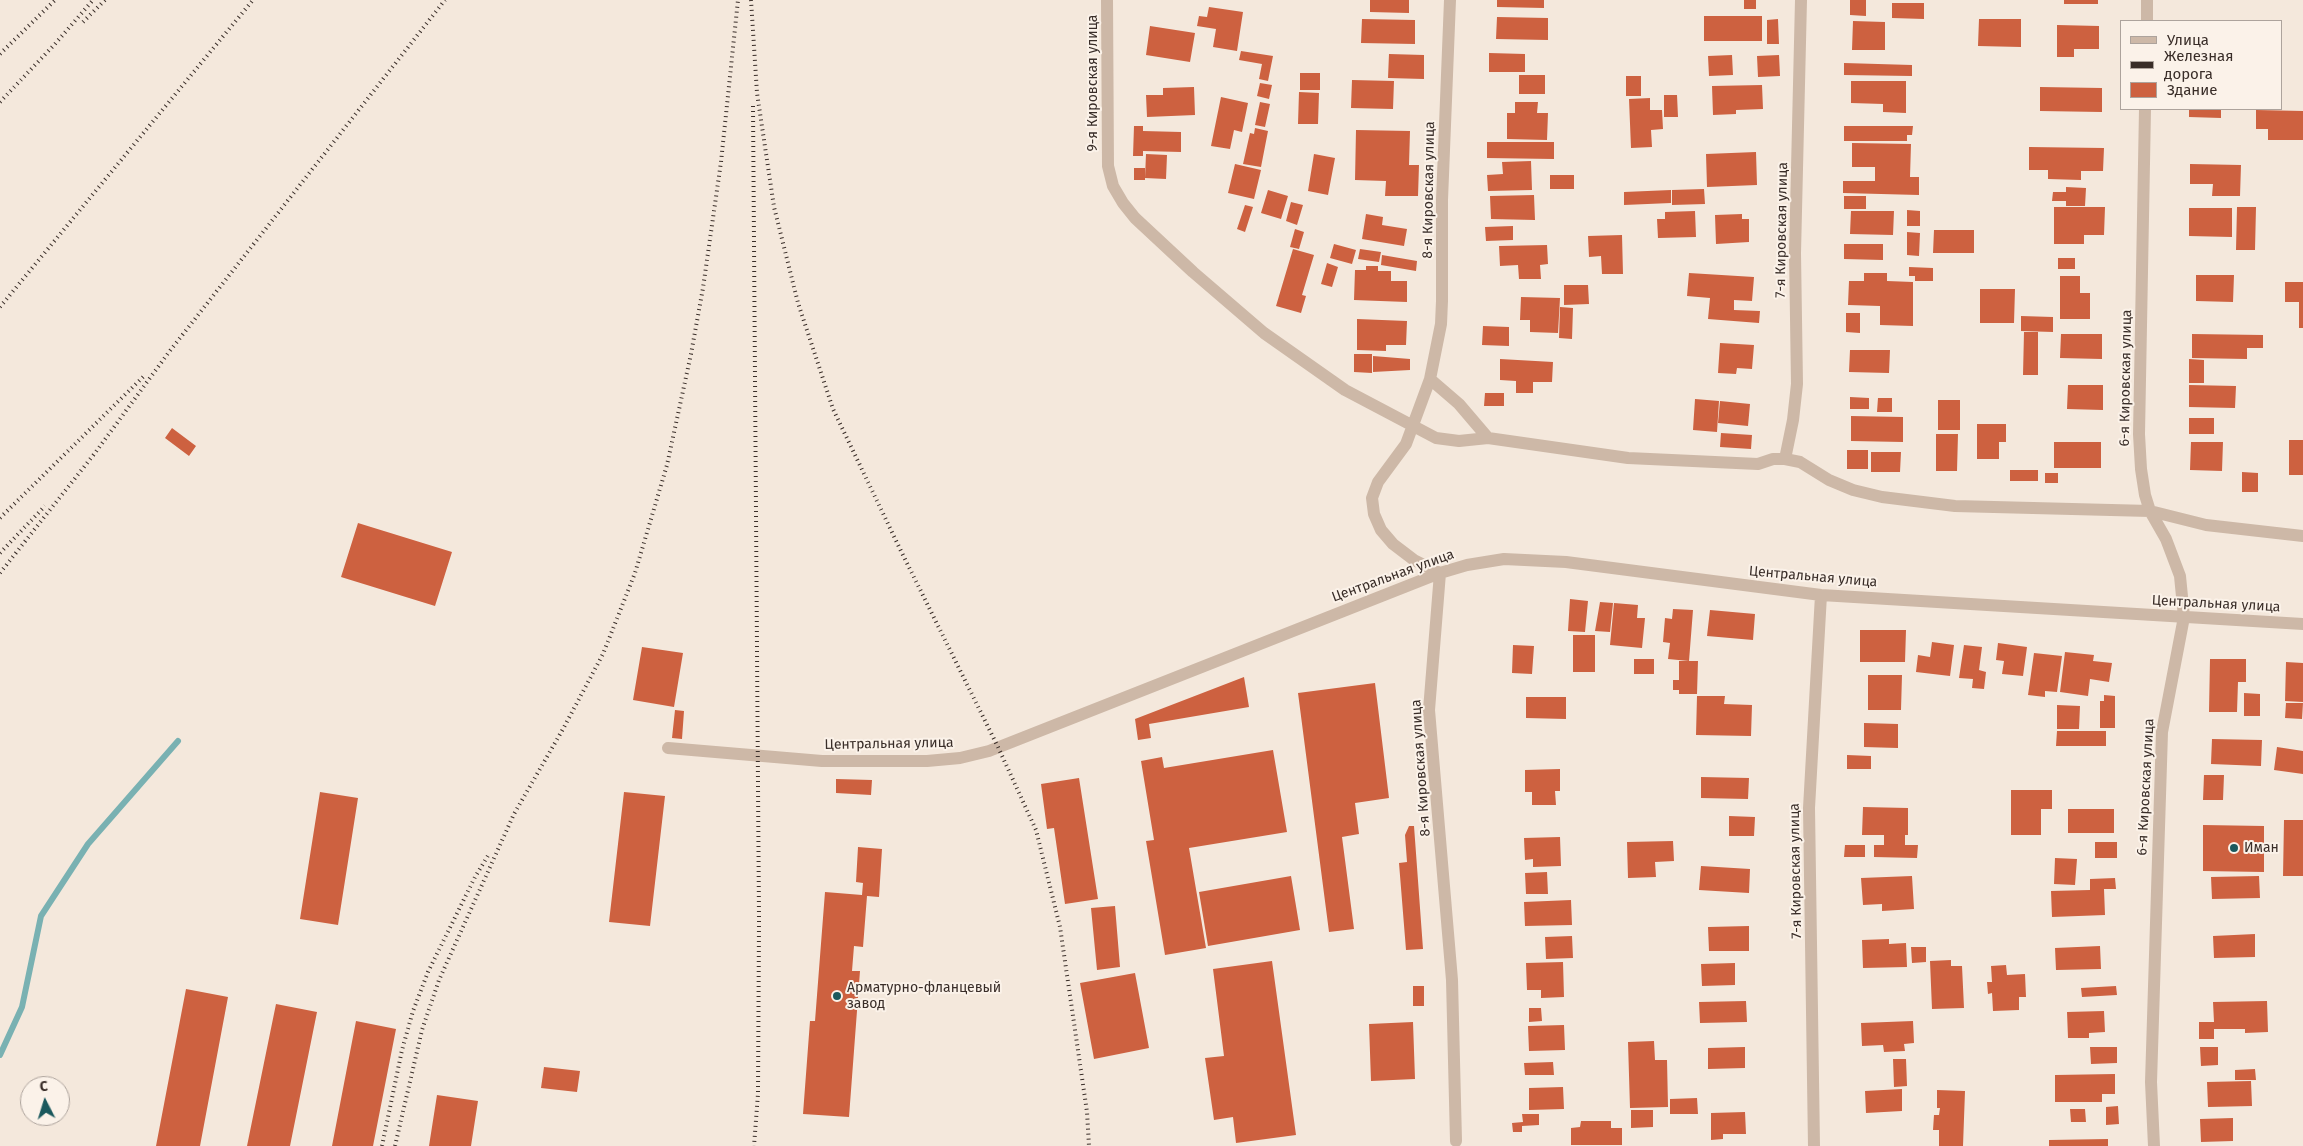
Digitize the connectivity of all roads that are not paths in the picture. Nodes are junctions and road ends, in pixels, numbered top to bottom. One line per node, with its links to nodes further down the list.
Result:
1 (1107, 0): 8 (street, 9-я Кировская улица)
2 (1450, 0): 7 (street, 8-я Кировская улица)
3 (1802, 0): 10 (street, 7-я Кировская улица)
4 (2147, 0): 5 (street)
5 (2147, 20)
6 (2145, 110): 11 (street, 6-я Кировская улица)
7 (1430, 379): 8 (street, 8-я Кировская улица); 9 (street)
8 (1414, 426): 9 (street); 13 (street, 8-я Кировская улица)
9 (1488, 438): 10 (street)
10 (1785, 459): 11 (street)
11 (2150, 510): 12 (street); 15 (street, 6-я Кировская улица)
12 (2303, 536)
13 (1440, 573): 14 (street, Центральная улица); 17 (street, Центральная улица); 18 (street, 8-я Кировская улица)
14 (1821, 595): 15 (street, Центральная улица); 19 (street, 7-я Кировская улица)
15 (2184, 617): 16 (street, Центральная улица); 20 (street, 6-я Кировская улица)
16 (2303, 624)
17 (668, 748)
18 (1456, 1141)
19 (1814, 1146)
20 (2154, 1146)

